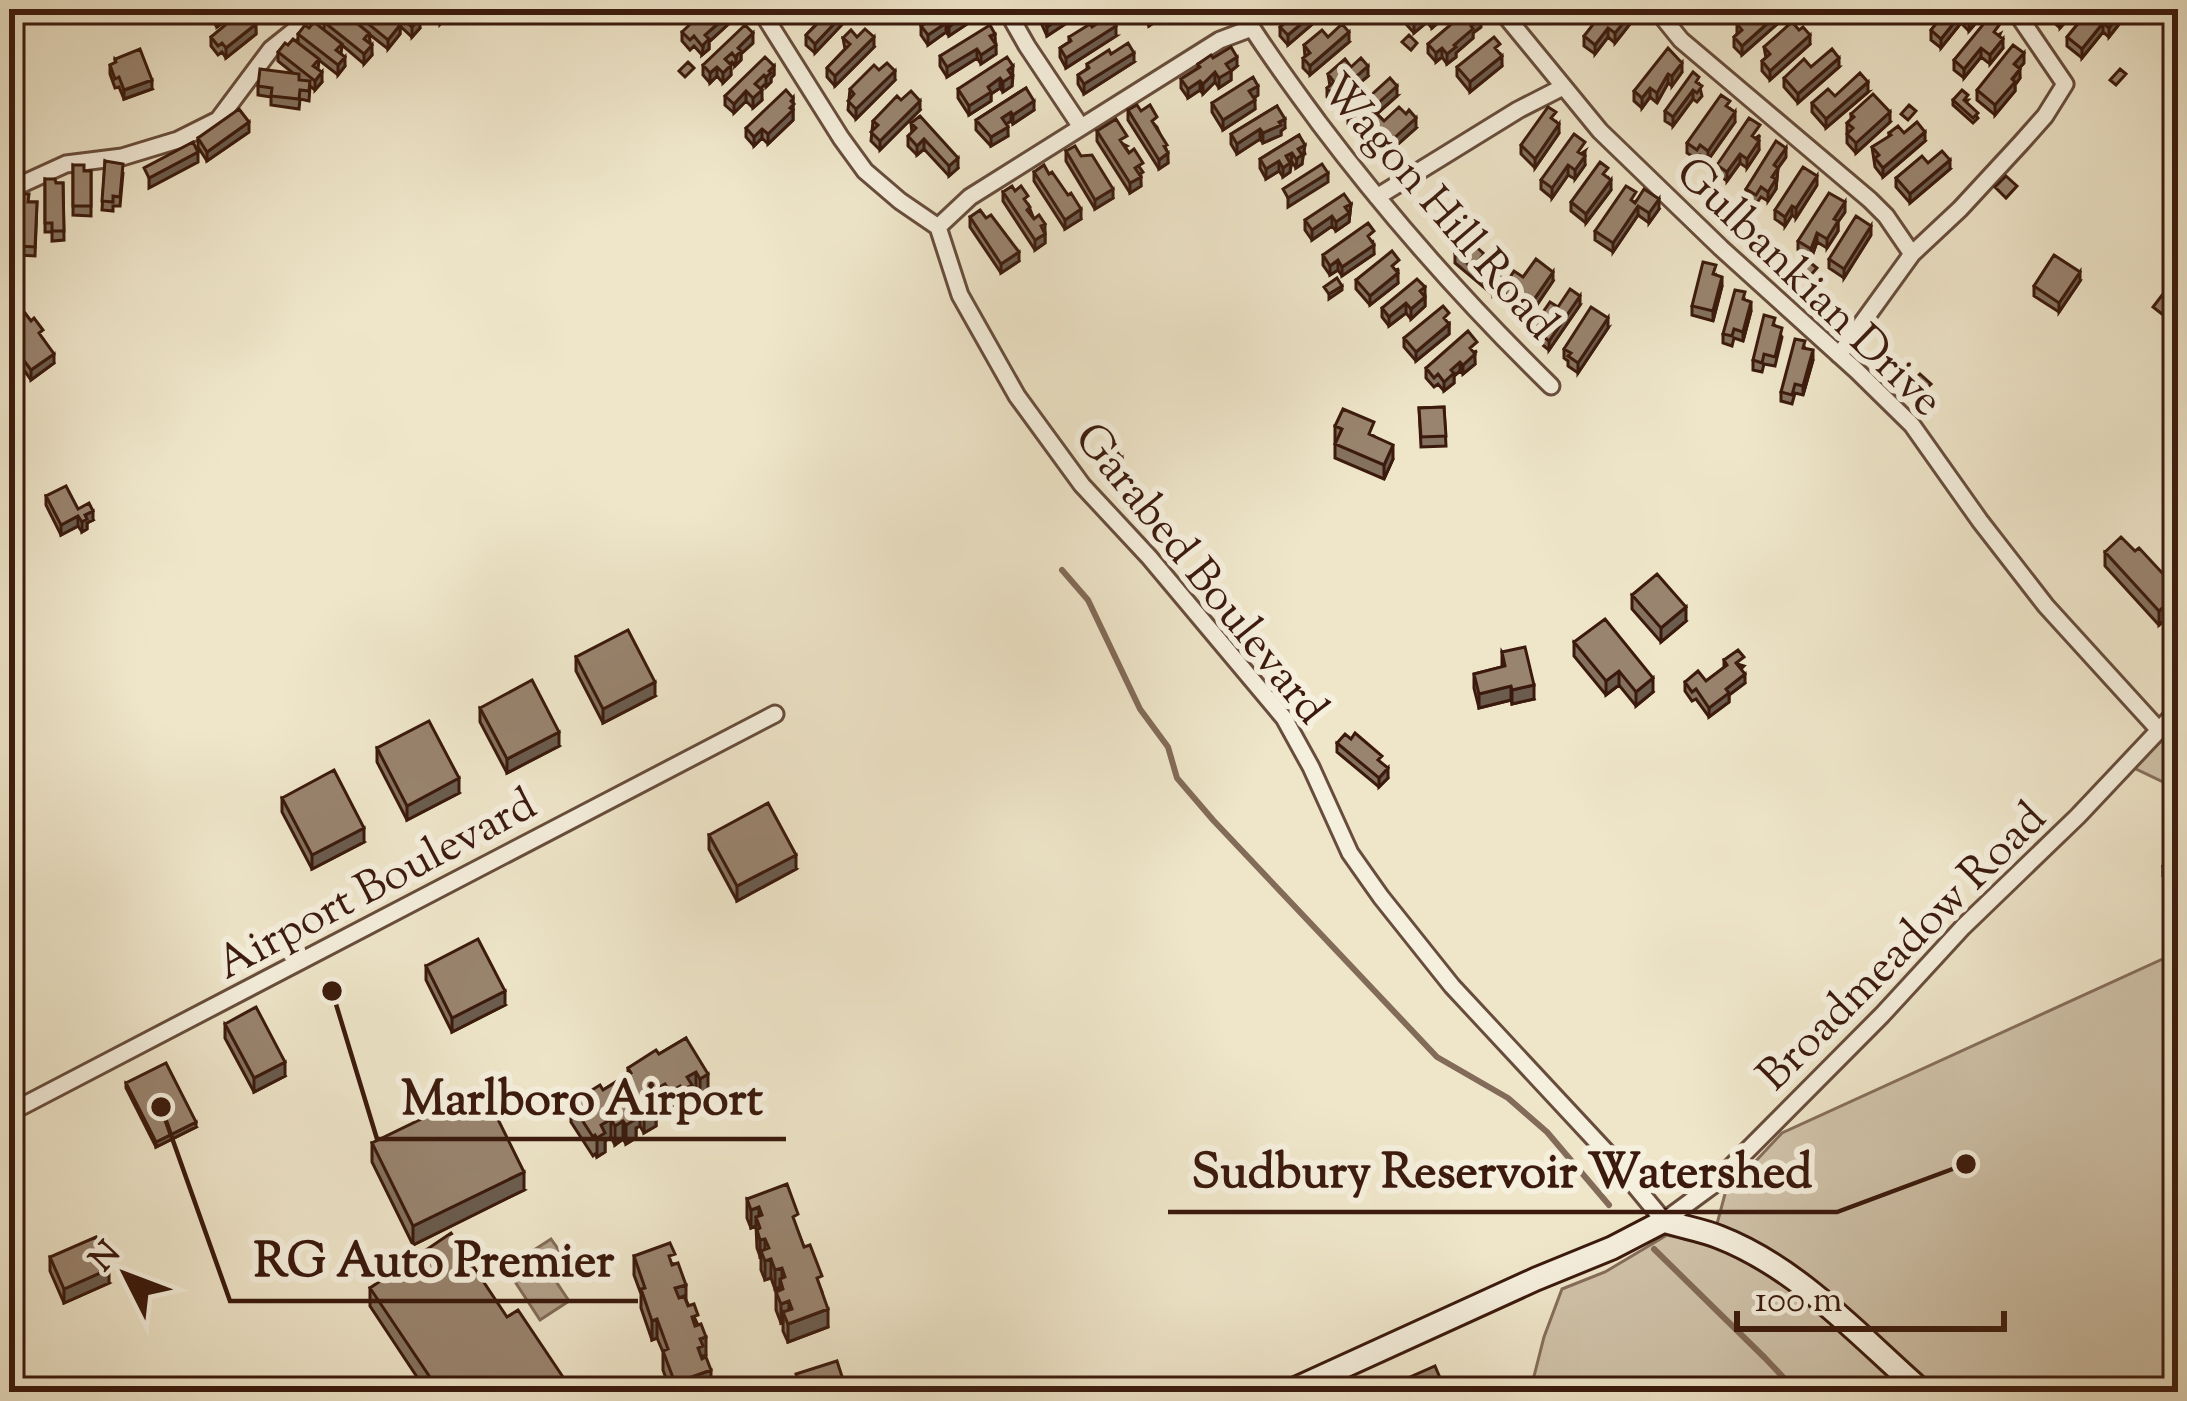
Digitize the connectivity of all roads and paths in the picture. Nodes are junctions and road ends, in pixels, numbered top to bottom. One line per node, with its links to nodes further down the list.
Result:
1 (322, 9): 11 (street)
2 (760, 9): 13 (street)
3 (1006, 9): 10 (street)
4 (1240, 9): 8 (street, Wagon Hill Road)
5 (1500, 9): 9 (street, Gulbankian Drive)
6 (1656, 9): 14 (street)
7 (2014, 9): 14 (street)
8 (1252, 28): 10 (street); 12 (street, Wagon Hill Road)
9 (1563, 87): 12 (street); 15 (street, Gulbankian Drive)
10 (1081, 127): 13 (street)
11 (9, 190)
12 (1377, 197): 16 (street, Wagon Hill Road)
13 (938, 226): 21 (street, Garabed Boulevard)
14 (1912, 254): 15 (street)
15 (1839, 355): 19 (street, Gulbankian Drive)
16 (1551, 386)
17 (2178, 710): 19 (street, Broadmeadow Road)
18 (775, 714): 20 (street, Airport Boulevard)
19 (2158, 730): 21 (street, Broadmeadow Road)
20 (9, 1113)
21 (1664, 1222): 22 (street); 23 (street)
22 (1288, 1392)
23 (1923, 1392)

